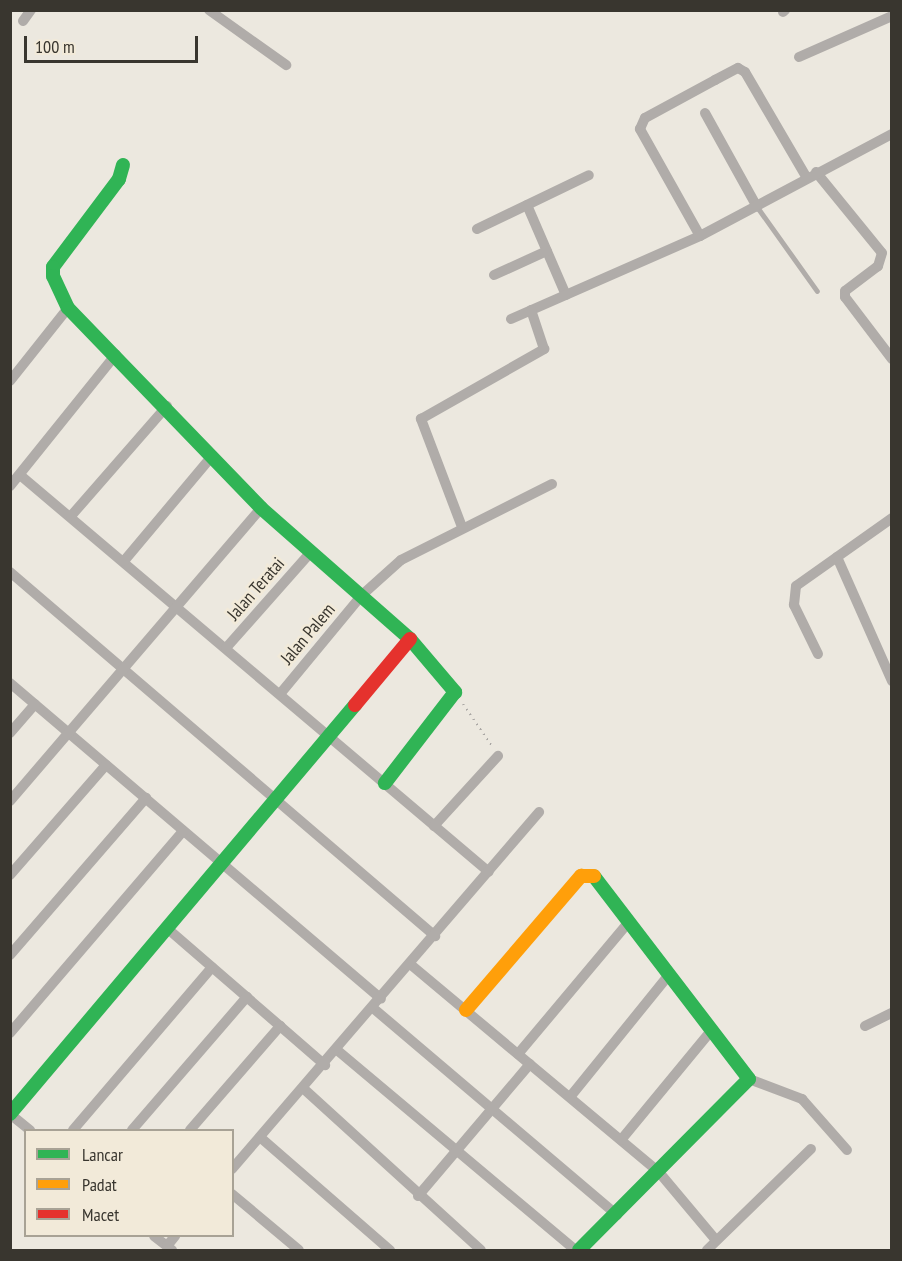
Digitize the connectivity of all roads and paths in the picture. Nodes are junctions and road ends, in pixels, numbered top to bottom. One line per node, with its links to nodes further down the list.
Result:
1 (31, 10): 4 (street)
2 (209, 10): 6 (street)
3 (891, 16): 5 (street)
4 (23, 21)
5 (799, 57)
6 (286, 65)
7 (705, 113): 13 (street)
8 (891, 134): 10 (street)
9 (123, 165): 20 (street)
10 (812, 175): 13 (street); 15 (street); 24 (street)
11 (589, 176): 12 (street)
12 (527, 205): 14 (street); 16 (street)
13 (757, 207): 15 (street); 18 (lane)
14 (477, 228)
15 (700, 236): 19 (street)
16 (547, 251): 17 (street); 19 (street)
17 (494, 275)
18 (817, 291)
19 (566, 295): 21 (street)
20 (68, 308): 23 (street); 25 (street)
21 (531, 310): 22 (street); 34 (street)
22 (511, 319)
23 (116, 354): 26 (street); 28 (street)
24 (891, 359)
25 (10, 381)
26 (167, 406): 27 (street); 32 (street)
27 (213, 455): 31 (street); 37 (street)
28 (20, 475): 30 (street); 32 (street)
29 (552, 484): 34 (street, Jalan Palem)
30 (10, 486)
31 (261, 508): 35 (street); 40 (street)
32 (71, 516): 37 (street)
33 (891, 518): 36 (street)
34 (462, 527): 39 (street, Jalan Palem)
35 (311, 552): 39 (street); 42 (street, Jalan Teratai)
36 (837, 557): 43 (street); 45 (street)
37 (124, 561): 40 (street)
38 (10, 572): 44 (street)
39 (362, 595): 41 (street); 48 (street, Jalan Palem)
40 (176, 606): 42 (street); 44 (street)
41 (410, 639): 47 (street); 52 (street)
42 (226, 648): 48 (street)
43 (818, 654)
44 (120, 668): 51 (street); 58 (street)
45 (891, 681)
46 (10, 683): 49 (street)
47 (455, 692): 53 (path); 55 (street)
48 (280, 694): 52 (street)
49 (35, 704): 50 (street); 51 (street)
50 (10, 733)
51 (69, 733): 54 (street); 57 (street)
52 (331, 737): 55 (street); 58 (street)
53 (498, 756): 60 (street)
54 (106, 765): 56 (street); 64 (street)
55 (385, 783): 60 (street)
56 (146, 798): 61 (street); 68 (street)
57 (10, 801)
58 (276, 801): 62 (street); 67 (street)
59 (539, 812): 63 (street)
60 (434, 826): 63 (street)
61 (183, 831): 62 (street); 80 (street)
62 (224, 865): 66 (street); 73 (street)
63 (489, 872): 67 (street)
64 (10, 875)
65 (628, 923): 71 (street); 75 (street); 82 (street)
66 (168, 929): 70 (street); 89 (street)
67 (435, 936): 69 (street)
68 (10, 955)
69 (410, 964): 73 (street); 75 (street)
70 (212, 967): 72 (street); 91 (street)
71 (668, 976): 79 (street); 87 (street)
72 (247, 997): 77 (street); 92 (street)
73 (381, 999): 74 (street)
74 (373, 1008): 81 (street); 88 (street)
75 (466, 1010): 82 (street)
76 (891, 1012): 78 (street)
77 (280, 1026): 84 (street); 93 (street)
78 (865, 1026)
79 (710, 1032): 85 (street); 95 (street)
80 (10, 1033)
81 (337, 1050): 84 (street); 96 (street)
82 (518, 1054): 83 (street)
83 (530, 1064): 87 (street); 88 (street)
84 (325, 1065): 86 (street)
85 (749, 1079): 98 (street); 100 (street)
86 (304, 1089): 94 (street); 102 (street)
87 (570, 1097): 95 (street)
88 (489, 1107): 96 (street); 103 (street)
89 (10, 1114): 90 (street)
90 (28, 1129)
91 (75, 1129)
92 (134, 1129)
93 (192, 1129)
94 (261, 1138): 99 (street); 108 (street)
95 (621, 1140): 100 (street)
96 (455, 1149): 102 (street); 110 (street)
97 (811, 1149): 105 (street)
98 (846, 1150)
99 (234, 1168)
100 (658, 1171): 103 (street); 105 (street)
101 (234, 1196): 107 (street)
102 (418, 1196): 109 (street)
103 (617, 1215): 110 (street)
104 (155, 1237): 106 (street)
105 (716, 1240): 111 (street)
106 (169, 1248)
107 (299, 1251)
108 (390, 1251)
109 (481, 1251)
110 (577, 1251)
111 (707, 1251)

